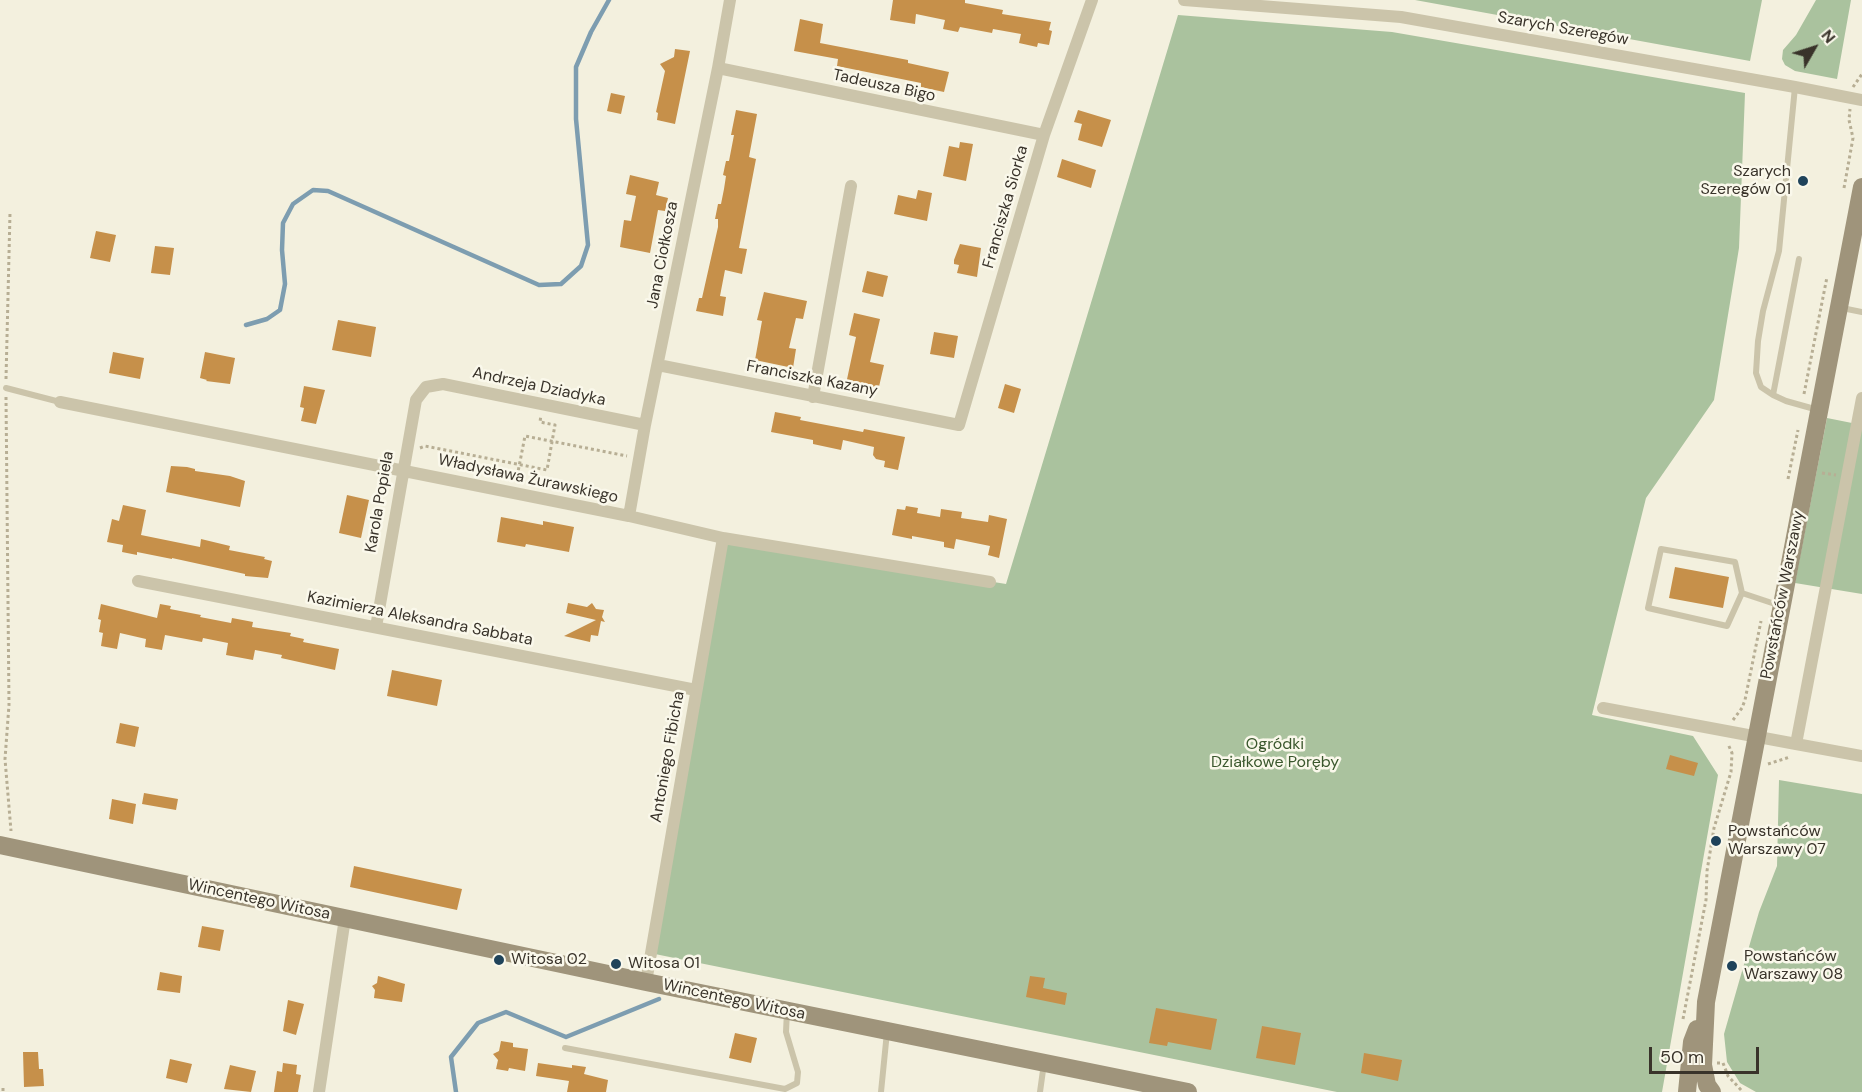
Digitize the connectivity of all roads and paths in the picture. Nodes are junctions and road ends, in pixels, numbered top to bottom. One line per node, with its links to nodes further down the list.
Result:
1 (730, 0): 4 (street, Jana Ciołkosza)
2 (1092, 0): 8 (street, Franciszka Siorka)
3 (1184, 0): 6 (street, Szarych Szeregów)
4 (718, 68): 8 (street, Tadeusza Bigo); 17 (street, Jana Ciołkosza)
5 (1862, 74): 7 (path)
6 (1795, 87): 7 (street, Szarych Szeregów); 20 (lane)
7 (1857, 100): 11 (path)
8 (1044, 135): 27 (street, Franciszka Siorka)
9 (851, 186): 21 (street)
10 (1862, 187): 15 (street, Powstańców Warszawy)
11 (1843, 194)
12 (10, 213): 19 (path)
13 (1799, 259): 20 (lane)
14 (1827, 273): 25 (path)
15 (1839, 307): 16 (lane); 25 (street, Powstańców Warszawy)
16 (1862, 312)
17 (658, 365): 21 (street, Franciszka Kazany); 26 (street, Jana Ciołkosza)
18 (426, 387): 23 (street, Andrzeja Dziadyka); 29 (street, Karola Popiela)
19 (6, 388): 22 (lane); 51 (path)
20 (1773, 396): 25 (lane)
21 (813, 397): 27 (street, Franciszka Kazany)
22 (60, 402): 32 (street, Władysława Żurawskiego)
23 (543, 405): 26 (street, Andrzeja Dziadyka); 28 (path)
24 (1861, 405): 34 (street)
25 (1811, 408): 35 (path); 42 (street, Powstańców Warszawy)
26 (645, 425): 30 (street, Jana Ciołkosza)
27 (959, 425)
28 (552, 442): 30 (path); 31 (path); 31 (path)
29 (406, 451): 31 (path); 32 (street, Karola Popiela)
30 (640, 459): 37 (street, Jana Ciołkosza)
31 (519, 465): 36 (path)
32 (402, 470): 36 (street, Władysława Żurawskiego); 43 (street, Karola Popiela)
33 (1817, 472): 34 (path)
34 (1846, 477): 48 (street)
35 (1786, 489)
36 (513, 493): 37 (street, Władysława Żurawskiego)
37 (629, 516): 38 (street, Władysława Żurawskiego)
38 (723, 538): 40 (street, Władysława Żurawskiego); 44 (street, Antoniego Fibicha)
39 (138, 580): 43 (street, Kazimierza Aleksandra Sabbata)
40 (990, 582)
41 (1742, 593): 41 (lane); 42 (lane)
42 (1773, 604): 46 (path); 47 (street, Powstańców Warszawy)
43 (376, 627): 44 (street, Kazimierza Aleksandra Sabbata)
44 (696, 690): 53 (street, Antoniego Fibicha)
45 (1603, 708): 46 (street)
46 (1728, 732): 47 (street); 56 (path)
47 (1756, 737): 48 (street); 54 (street, Powstańców Warszawy)
48 (1799, 745): 49 (street); 50 (path)
49 (1862, 756)
50 (1760, 766)
51 (6, 847): 52 (street, Wincentego Witosa)
52 (345, 918): 53 (street, Wincentego Witosa); 60 (street)
53 (646, 982): 55 (street, Wincentego Witosa)
54 (1706, 1002): 64 (street, Powstańców Warszawy); 66 (street, Powstańców Warszawy)
55 (787, 1011): 57 (street, Wincentego Witosa); 58 (lane)
56 (1683, 1022)
57 (887, 1031): 59 (street, Wincentego Witosa); 61 (lane)
58 (565, 1048)
59 (1044, 1063): 62 (lane); 63 (street, Wincentego Witosa)
60 (319, 1092)
61 (881, 1092)
62 (1040, 1092)
63 (1188, 1092)
64 (1687, 1092)
65 (1699, 1092): 66 (street)
66 (1710, 1092)

